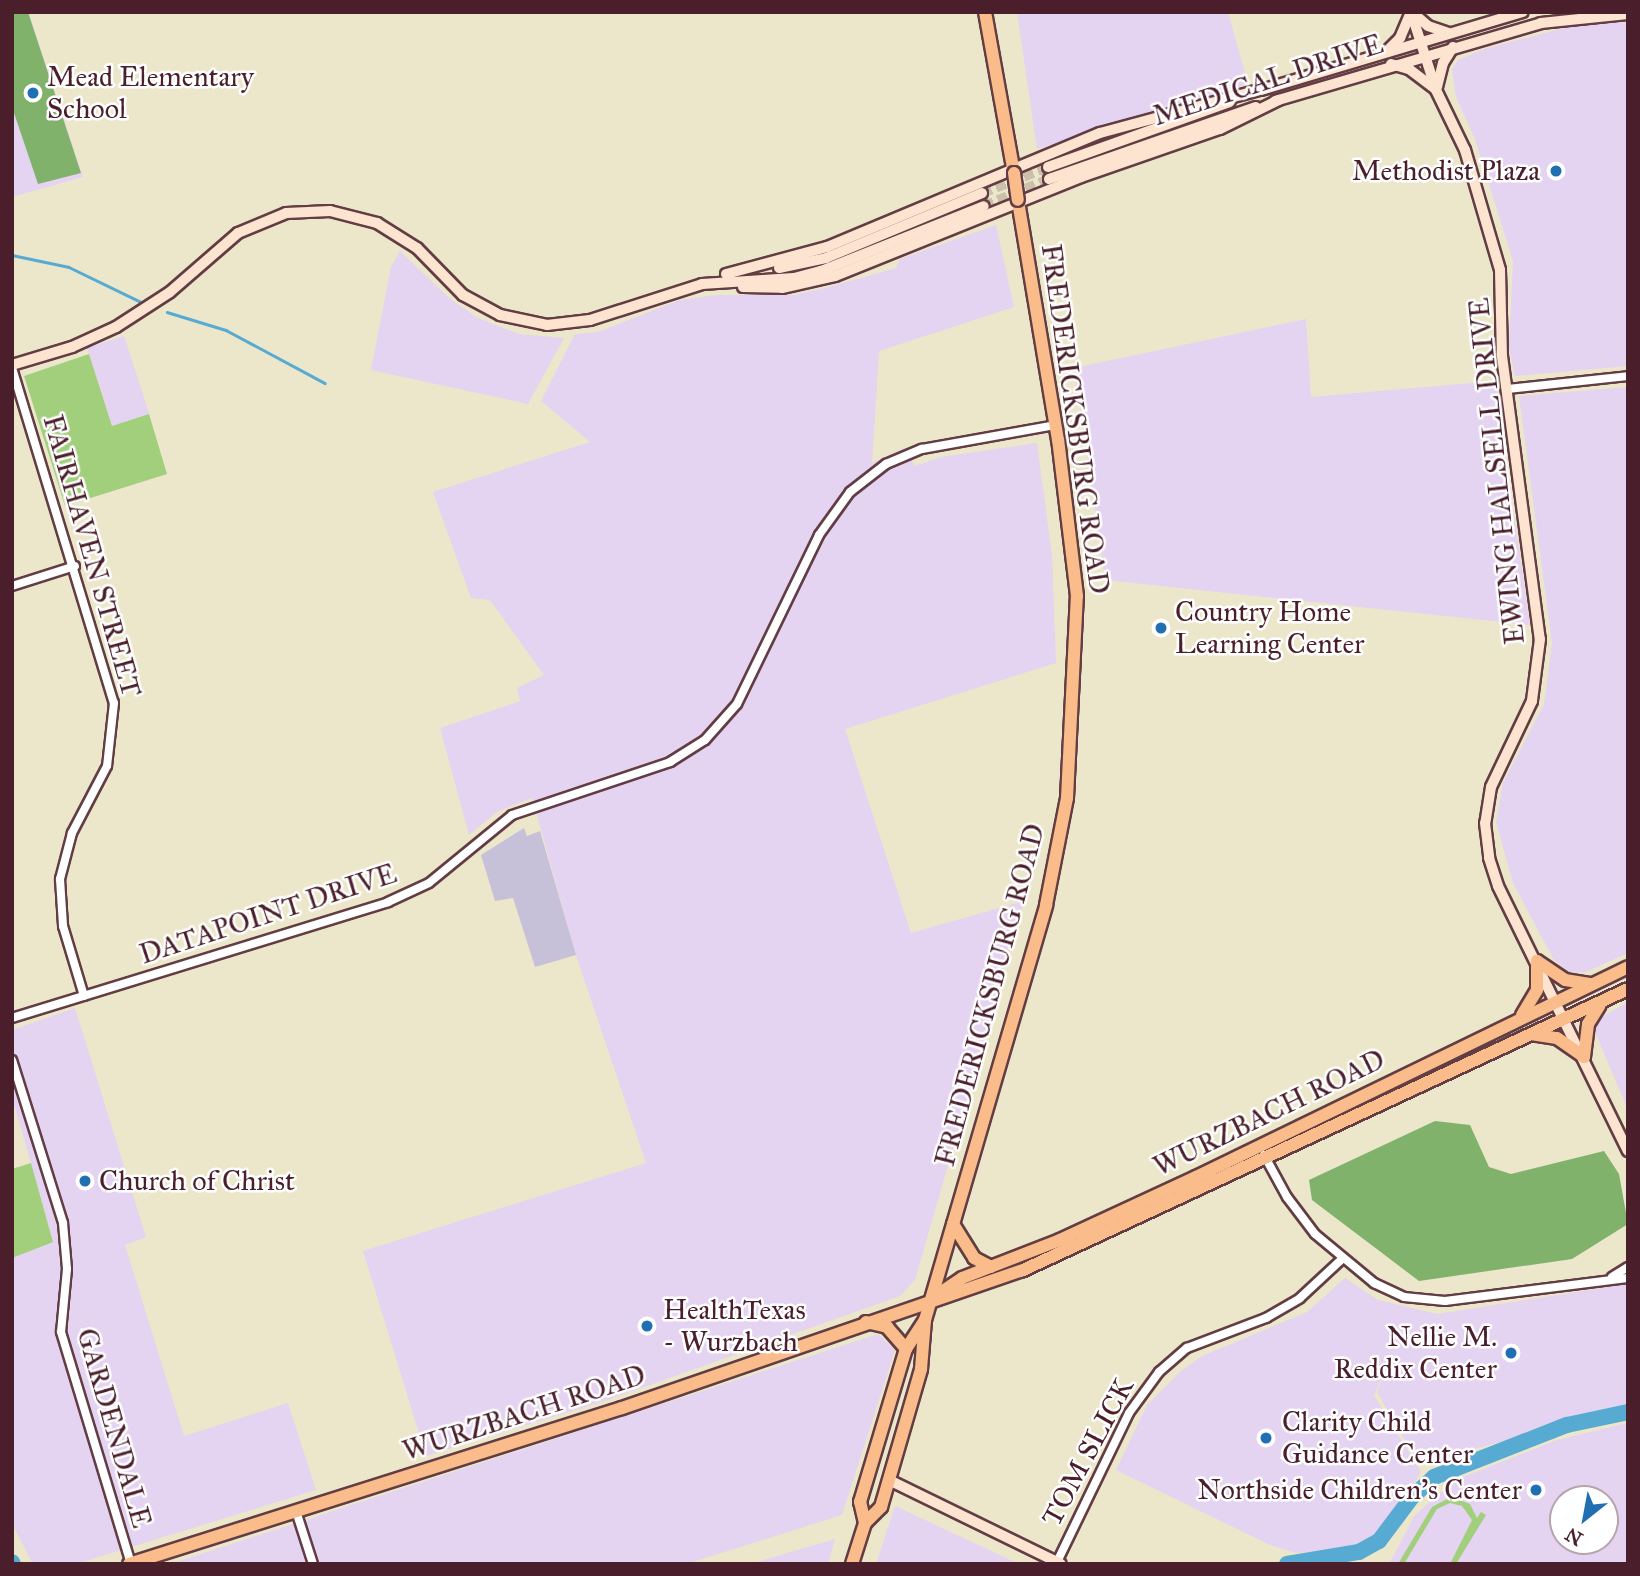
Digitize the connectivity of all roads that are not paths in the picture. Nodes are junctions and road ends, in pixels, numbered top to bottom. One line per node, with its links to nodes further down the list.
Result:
1 (985, 12): 14 (main road, FREDERICKSBURG ROAD)
2 (1412, 12): 5 (street); 6 (street, EWING HALSELL DRIVE); 8 (street)
3 (1523, 12): 5 (street, MEDICAL DRIVE)
4 (1628, 13): 7 (street, MEDICAL DRIVE)
5 (1448, 33): 6 (street, MEDICAL DRIVE)
6 (1419, 42): 8 (street, MEDICAL DRIVE); 9 (street, EWING HALSELL DRIVE)
7 (1453, 47): 9 (street, MEDICAL DRIVE); 12 (street)
8 (1387, 51): 11 (street, MEDICAL DRIVE)
9 (1424, 55): 10 (street, MEDICAL DRIVE); 12 (street, EWING HALSELL DRIVE)
10 (1390, 64): 12 (street); 13 (street, MEDICAL DRIVE)
11 (1267, 88): 13 (street, MEDICAL DRIVE); 14 (street)
12 (1436, 90): 22 (street, EWING HALSELL DRIVE)
13 (1279, 100): 16 (street)
14 (1014, 171): 16 (main road, FREDERICKSBURG ROAD, bridge); 18 (street)
15 (982, 193): 18 (street)
16 (1019, 202): 19 (street); 23 (main road, FREDERICKSBURG ROAD)
17 (984, 206): 19 (street)
18 (726, 274): 19 (street)
19 (702, 284): 20 (street)
20 (12, 366): 24 (street, FAIRHAVEN STREET)
21 (1628, 376): 22 (street)
22 (1507, 389): 26 (street, EWING HALSELL DRIVE)
23 (1055, 425): 30 (street, DATAPOINT DRIVE); 42 (main road, FREDERICKSBURG ROAD)
24 (75, 566): 25 (street); 30 (street, FAIRHAVEN STREET)
25 (12, 586)
26 (1537, 961): 28 (main road); 31 (street, EWING HALSELL DRIVE); 35 (main road)
27 (1628, 967): 28 (main road, WURZBACH ROAD)
28 (1593, 984): 31 (main road, WURZBACH ROAD)
29 (1628, 989): 32 (main road, WURZBACH ROAD)
30 (84, 996): 33 (street, DATAPOINT DRIVE)
31 (1558, 1001): 34 (street, EWING HALSELL DRIVE); 35 (main road, WURZBACH ROAD)
32 (1602, 1002): 34 (main road, WURZBACH ROAD); 37 (main road)
33 (12, 1018)
34 (1565, 1018): 36 (main road, WURZBACH ROAD); 37 (street, EWING HALSELL DRIVE)
35 (1515, 1022): 39 (main road, WURZBACH ROAD)
36 (1527, 1034): 37 (main road); 41 (main road, WURZBACH ROAD)
37 (1584, 1057): 40 (street, EWING HALSELL DRIVE)
38 (12, 1060): 57 (street, GARDENDALE)
39 (1259, 1146): 41 (street); 44 (main road, WURZBACH ROAD)
40 (1628, 1151)
41 (1266, 1158): 43 (street); 48 (main road, WURZBACH ROAD)
42 (953, 1224): 44 (main road); 48 (main road, FREDERICKSBURG ROAD)
43 (1342, 1259): 46 (street); 56 (street, TOM SLICK)
44 (991, 1267): 48 (main road, WURZBACH ROAD)
45 (1628, 1267): 46 (street)
46 (1612, 1276): 47 (street)
47 (1628, 1278)
48 (931, 1300): 49 (main road, FREDERICKSBURG ROAD); 50 (main road, WURZBACH ROAD)
49 (925, 1320): 51 (main road, FREDERICKSBURG ROAD); 53 (main road, FREDERICKSBURG ROAD)
50 (866, 1322): 51 (main road); 54 (main road, WURZBACH ROAD)
51 (906, 1349): 52 (main road, FREDERICKSBURG ROAD)
52 (875, 1455): 53 (main road); 55 (main road, FREDERICKSBURG ROAD)
53 (889, 1480): 55 (main road, FREDERICKSBURG ROAD); 56 (street)
54 (296, 1511): 57 (main road, WURZBACH ROAD); 58 (street)
55 (865, 1523): 59 (main road, FREDERICKSBURG ROAD)
56 (1059, 1563)
57 (130, 1564)
58 (313, 1564)
59 (852, 1564)

